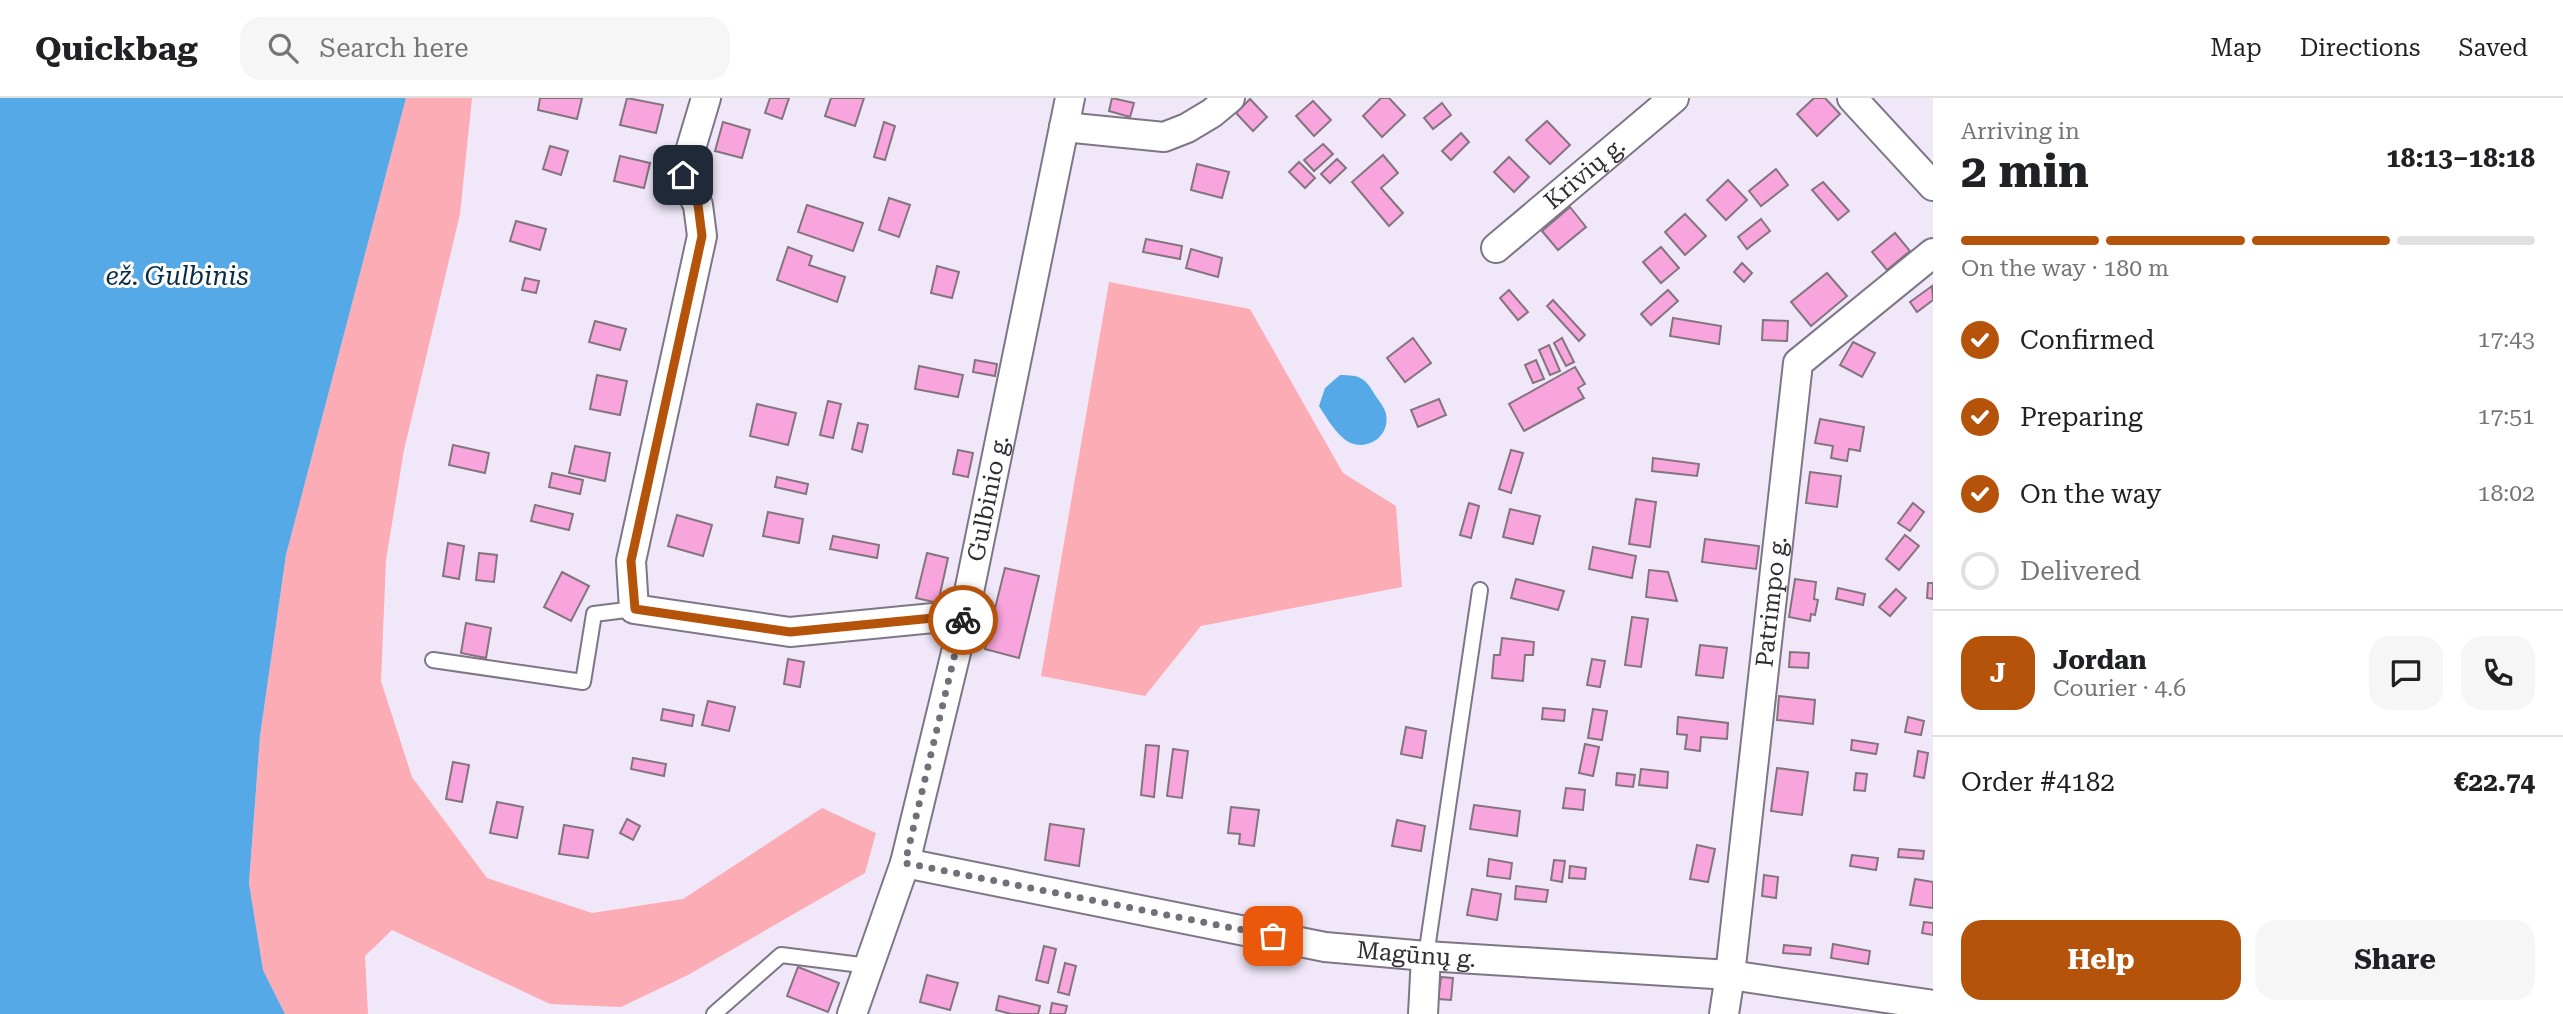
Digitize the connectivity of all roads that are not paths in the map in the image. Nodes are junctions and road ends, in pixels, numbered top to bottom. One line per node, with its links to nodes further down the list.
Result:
1 (706, 98): 11 (street)
2 (1070, 98): 6 (street, Gulbinio g.)
3 (1230, 98): 6 (street)
4 (1674, 98): 8 (street, Krivių g.)
5 (1852, 98): 7 (street)
6 (1064, 127): 12 (street, Gulbinio g.)
7 (1933, 186)
8 (1496, 248)
9 (1933, 253): 17 (street, Patrimpo g.)
10 (1480, 590): 15 (lane)
11 (635, 609): 12 (street); 13 (lane)
12 (964, 615): 14 (street, Gulbinio g.)
13 (433, 660)
14 (905, 863): 15 (street, Magūnų g.); 16 (street, Gulbinio g.)
15 (1426, 956): 17 (street, Magūnų g.); 21 (street)
16 (869, 966): 19 (lane); 20 (street, Gulbinio g.)
17 (1730, 975): 18 (street, Magūnų g.); 22 (street, Patrimpo g.)
18 (1933, 1004)
19 (714, 1014)
20 (852, 1014)
21 (1423, 1014)
22 (1724, 1014)

